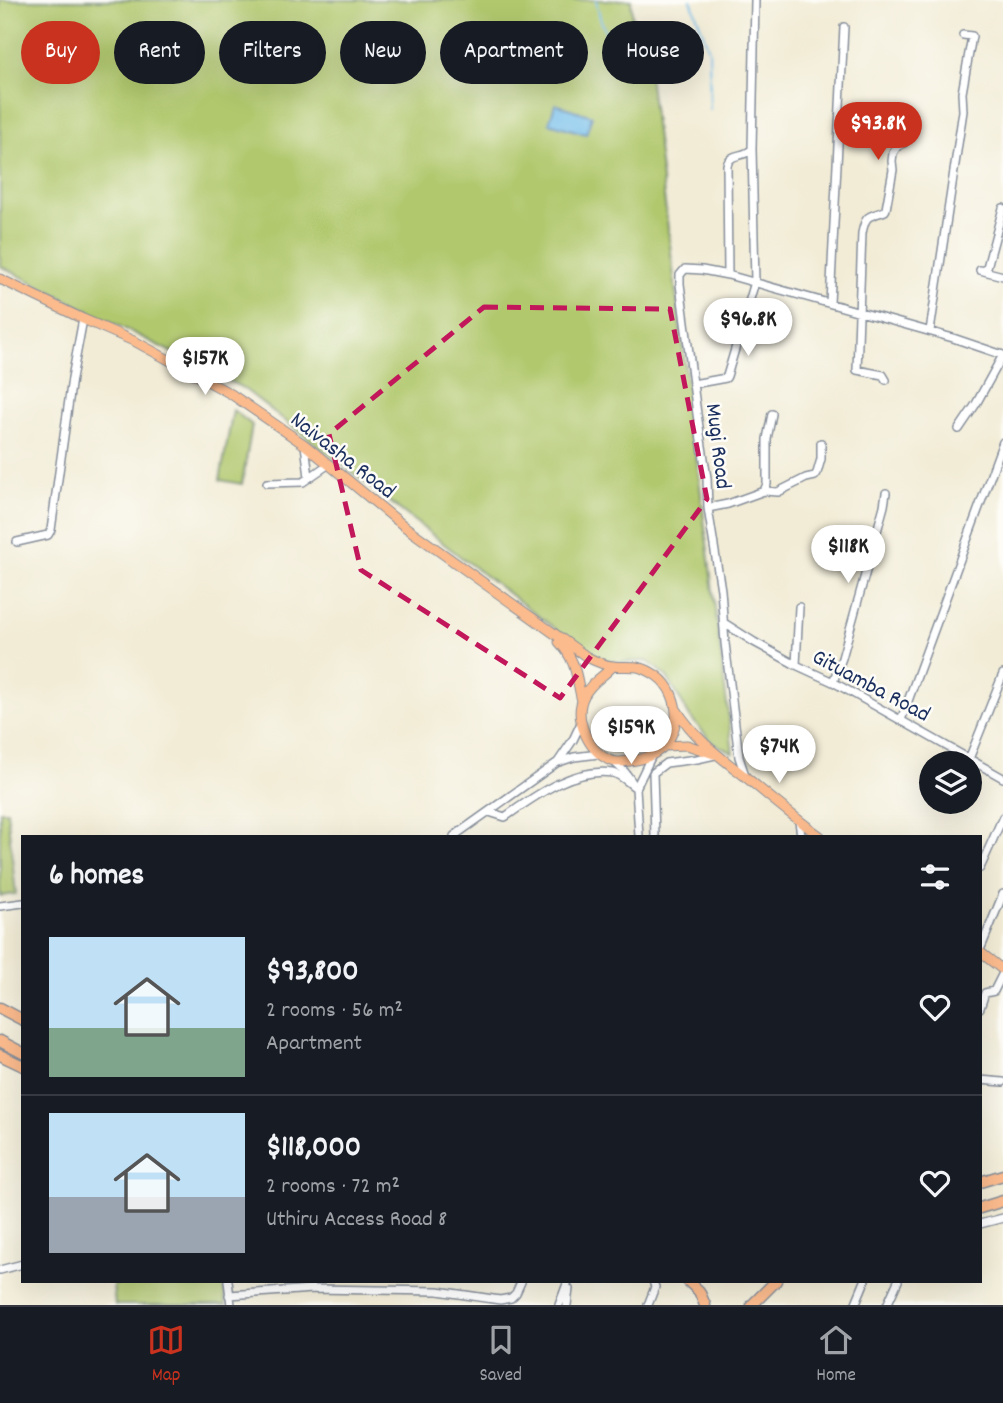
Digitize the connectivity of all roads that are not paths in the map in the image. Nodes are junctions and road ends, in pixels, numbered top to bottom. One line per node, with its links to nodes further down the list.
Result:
1 (755, 0): 5 (street)
2 (844, 27): 11 (street)
3 (963, 35): 14 (street)
4 (904, 143): 12 (street)
5 (752, 149): 7 (street); 10 (street)
6 (1003, 208): 8 (street)
7 (728, 275): 10 (street, Mugi Road); 17 (street, Mugi Road)
8 (1003, 275)
9 (0, 279): 13 (main road, Naivasha Road)
10 (755, 282): 11 (street, Mugi Road); 17 (street)
11 (830, 303): 12 (street, Mugi Road)
12 (858, 310): 14 (street, Mugi Road); 16 (street)
13 (83, 319): 22 (main road, Naivasha Road); 29 (street)
14 (930, 331): 15 (street, Mugi Road)
15 (1003, 355): 19 (street)
16 (886, 380)
17 (693, 384): 28 (street, Mugi Road)
18 (772, 414): 26 (street)
19 (959, 429)
20 (1003, 442): 39 (street)
21 (821, 443): 26 (street)
22 (305, 445): 23 (main road, Naivasha Road); 24 (street)
23 (329, 464): 24 (street); 31 (main road, Naivasha Road)
24 (309, 477): 25 (street)
25 (267, 483)
26 (764, 491): 28 (street)
27 (886, 493): 36 (street)
28 (708, 508): 32 (street, Mugi Road)
29 (17, 542)
30 (799, 607): 33 (street)
31 (539, 623): 34 (main road, Naivasha Road); 37 (main road, Naivasha Road)
32 (724, 624): 33 (street, Gituamba Road); 50 (street, Mugi Road)
33 (796, 665): 36 (street, Gituamba Road)
34 (613, 666): 37 (main road); 38 (main road)
35 (1003, 674): 43 (street)
36 (833, 682): 39 (street, Gituamba Road)
37 (582, 701): 40 (main road)
38 (676, 709): 41 (main road); 46 (main road)
39 (901, 720): 42 (street, Gituamba Road)
40 (581, 723): 44 (main road); 48 (street)
41 (664, 746): 45 (main road); 46 (main road)
42 (955, 751)
43 (972, 751)
44 (599, 754): 47 (main road); 48 (street)
45 (652, 755): 47 (main road); 52 (street)
46 (717, 756): 50 (main road); 58 (street)
47 (612, 761): 52 (street)
48 (558, 762): 53 (street)
49 (982, 766): 51 (street, Gituamba Road)
50 (746, 778): 55 (main road)
51 (1003, 778)
52 (636, 788): 53 (street); 57 (street)
53 (489, 812): 56 (street)
54 (1003, 817): 61 (street)
55 (799, 821): 59 (street); 60 (main road)
56 (455, 835)
57 (639, 835)
58 (655, 835)
59 (801, 835)
60 (819, 835)
61 (982, 864)
62 (1003, 894): 65 (street)
63 (21, 903): 64 (street)
64 (0, 906)
65 (982, 946)
66 (982, 953): 67 (main road)
67 (1003, 972): 68 (street)
68 (994, 991): 69 (street); 70 (street)
69 (1003, 995)
70 (982, 1002)
71 (0, 1008): 72 (highway)
72 (21, 1019)
73 (0, 1041): 74 (highway)
74 (21, 1053)
75 (0, 1055): 76 (highway)
76 (21, 1065)
77 (982, 1080): 78 (street)
78 (1003, 1082)
79 (1003, 1175): 80 (highway)
80 (982, 1181)
81 (1003, 1201): 82 (highway)
82 (982, 1207)
83 (1003, 1218): 84 (street)
84 (982, 1223)
85 (21, 1265): 86 (street)
86 (0, 1270)
87 (228, 1283): 96 (street)
88 (521, 1283): 96 (street)
89 (568, 1283): 98 (street)
90 (569, 1283): 99 (street)
91 (654, 1283): 100 (street)
92 (690, 1283): 101 (highway)
93 (774, 1283): 102 (highway)
94 (864, 1283): 103 (street)
95 (897, 1283): 104 (street)
96 (229, 1295): 97 (street)
97 (231, 1305)
98 (559, 1305)
99 (567, 1305)
100 (648, 1305)
101 (705, 1305)
102 (752, 1305)
103 (855, 1305)
104 (887, 1305)

